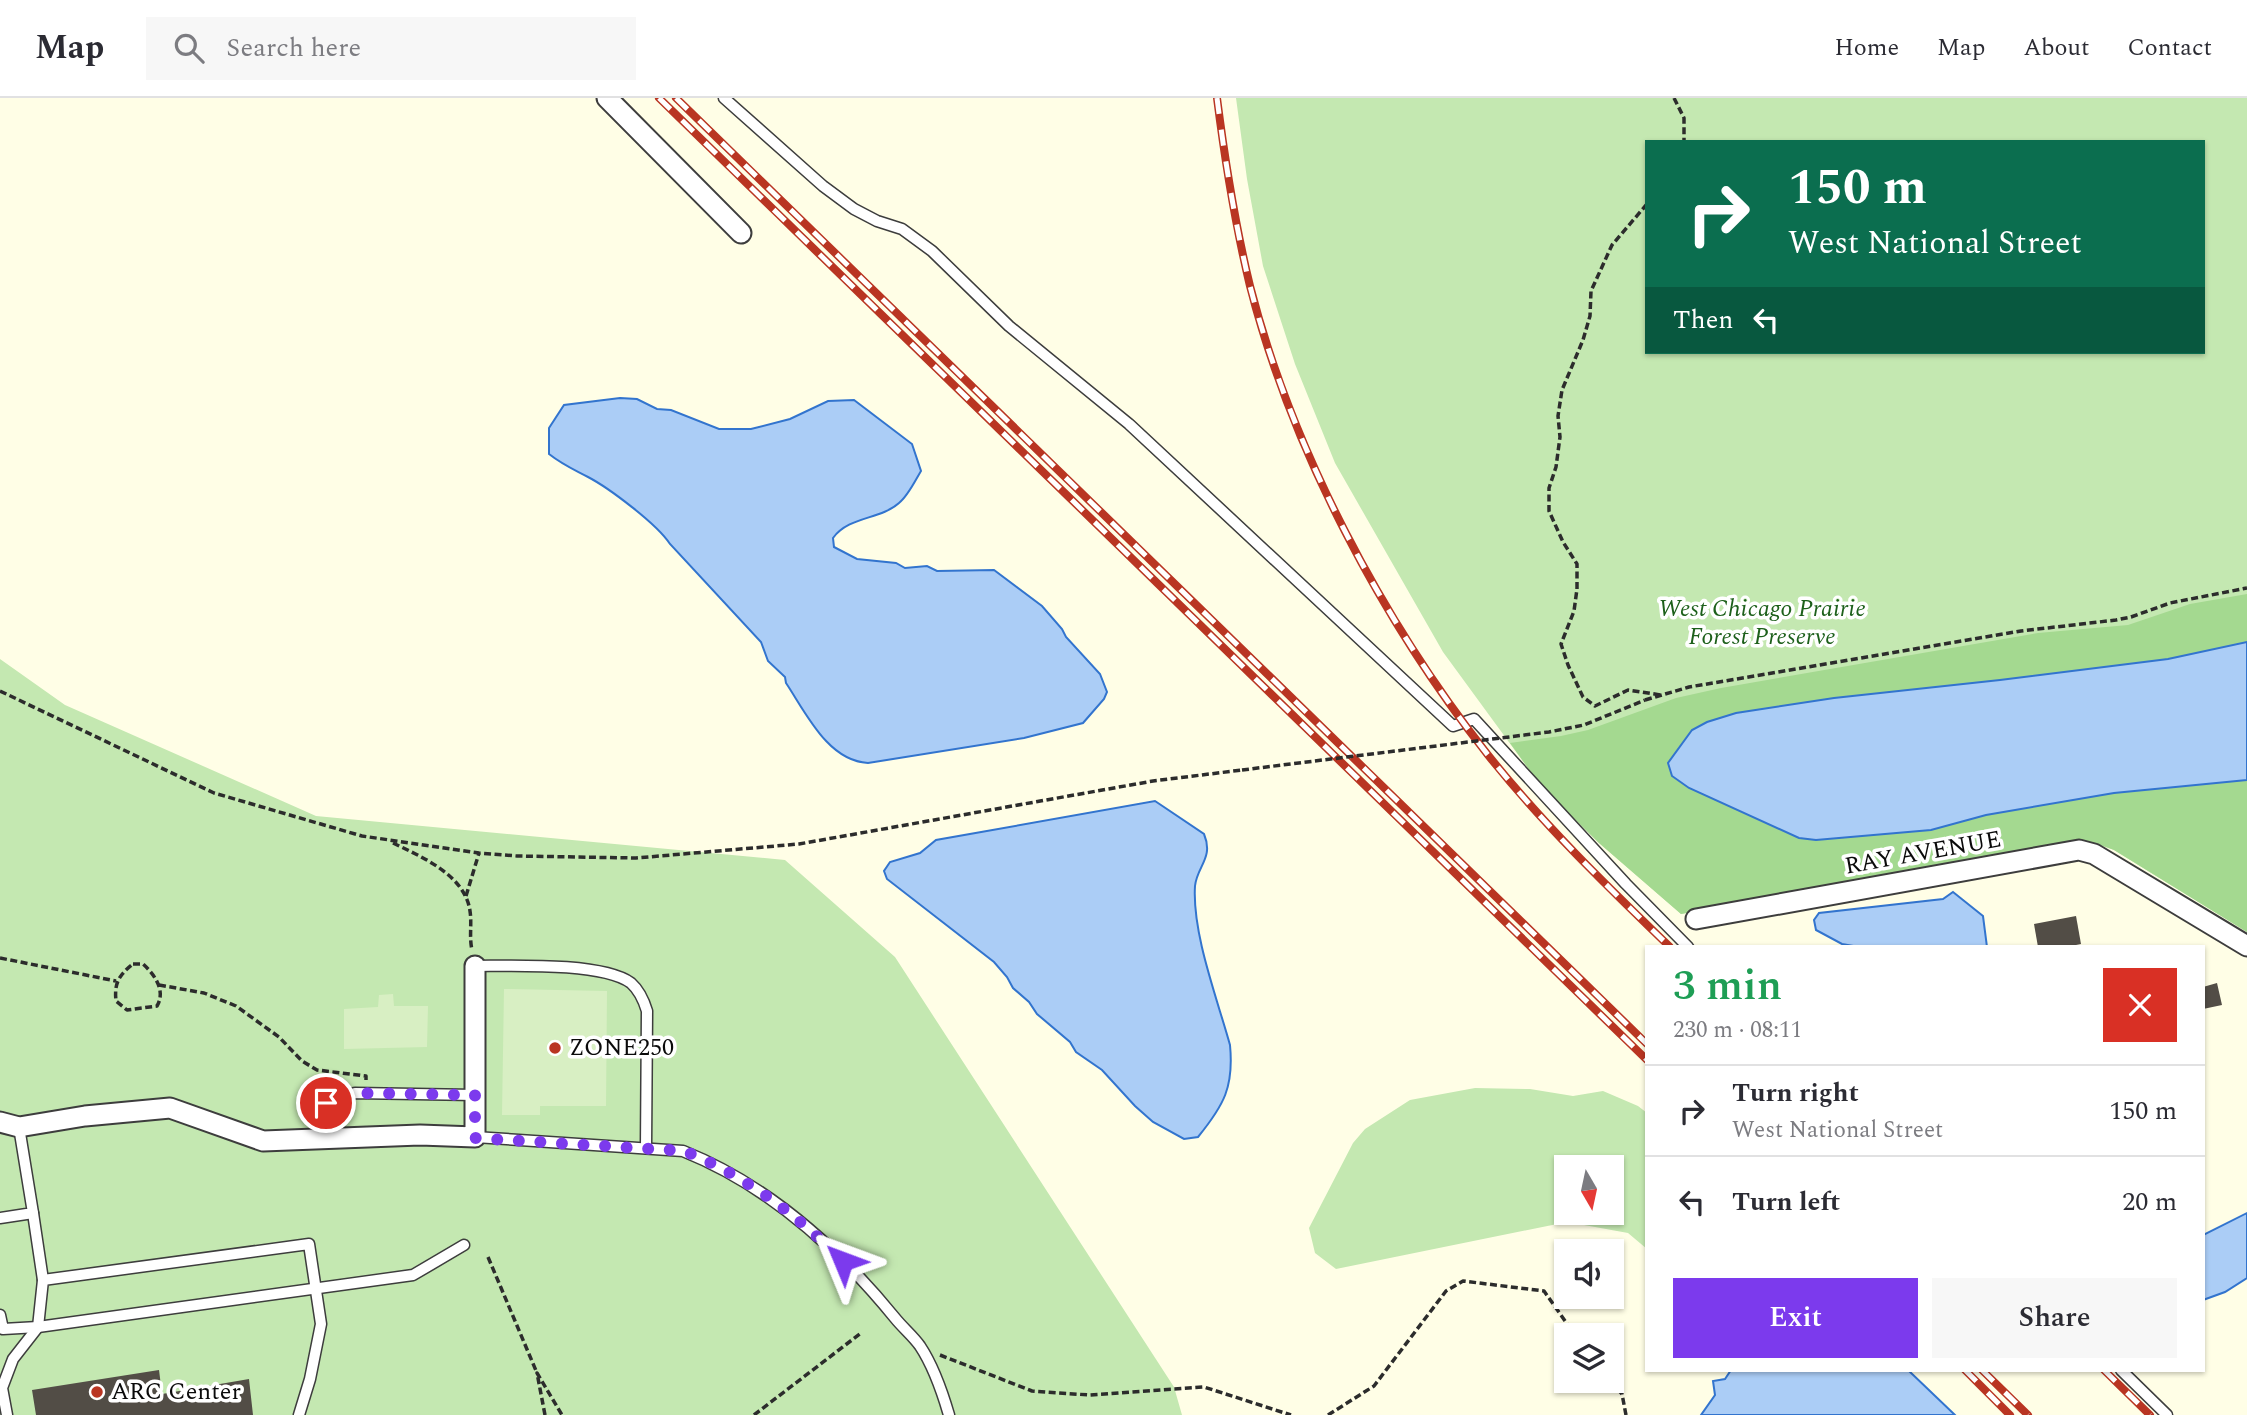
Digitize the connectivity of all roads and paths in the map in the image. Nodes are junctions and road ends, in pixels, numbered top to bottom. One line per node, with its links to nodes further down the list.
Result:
1 (607, 98): 6 (street)
2 (724, 98): 14 (lane)
3 (1674, 98): 4 (path)
4 (1684, 140)
5 (1645, 206): 9 (path)
6 (741, 233)
7 (2247, 589): 9 (path)
8 (0, 691): 10 (path)
9 (1661, 695): 11 (path, bridge)
10 (389, 841): 11 (path); 12 (path)
11 (479, 853): 12 (path)
12 (466, 896): 17 (path)
13 (1696, 919): 15 (street, RAY AVENUE)
14 (1686, 945)
15 (2247, 946)
16 (0, 958): 18 (path)
17 (475, 966): 21 (street); 25 (lane)
18 (116, 981): 19 (path); 19 (path)
19 (159, 985): 20 (path)
20 (366, 1076)
21 (475, 1095): 23 (street); 24 (lane)
22 (9, 1124): 24 (street); 26 (lane)
23 (475, 1138): 24 (street); 25 (lane)
24 (317, 1140)
25 (646, 1149): 36 (lane)
26 (33, 1213): 27 (lane); 30 (lane)
27 (0, 1219)
28 (464, 1245): 31 (lane)
29 (488, 1256): 38 (path)
30 (43, 1280): 31 (lane); 34 (lane)
31 (317, 1288): 34 (lane); 41 (lane)
32 (0, 1315): 34 (lane)
33 (1567, 1323): 47 (path)
34 (38, 1326): 40 (lane)
35 (861, 1333): 44 (path)
36 (920, 1347): 45 (lane); 46 (path)
37 (2123, 1372): 49 (lane)
38 (537, 1373): 42 (path); 43 (path)
39 (1621, 1393): 48 (path)
40 (7, 1415)
41 (299, 1415)
42 (545, 1415)
43 (562, 1415)
44 (754, 1415)
45 (949, 1415)
46 (1291, 1415)
47 (1328, 1415)
48 (1626, 1415)
49 (2167, 1415)

